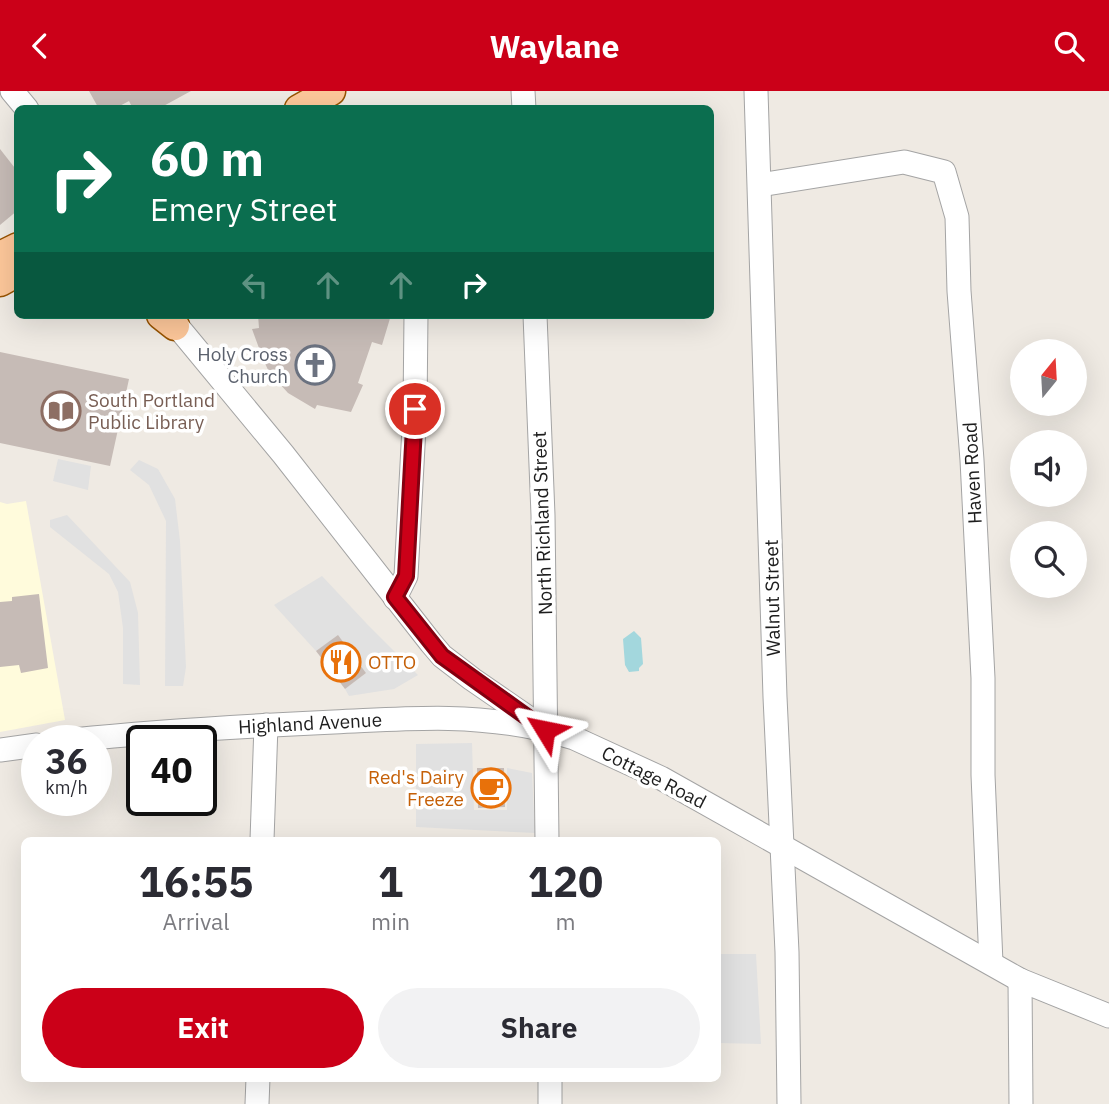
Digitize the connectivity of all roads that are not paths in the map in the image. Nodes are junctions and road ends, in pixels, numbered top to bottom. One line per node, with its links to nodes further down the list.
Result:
1 (12, 91): 4 (street)
2 (331, 91): 5 (main road)
3 (756, 91): 6 (street, Walnut Street)
4 (23, 105)
5 (306, 105)
6 (760, 185): 18 (street, Walnut Street); 19 (street, Haven Road)
7 (168, 319): 10 (street, Cottage Road)
8 (416, 319): 10 (street)
9 (535, 319): 12 (street, North Richland Street)
10 (395, 597): 12 (street, Cottage Road)
11 (266, 725): 12 (street, Highland Avenue); 13 (street, Highland Avenue); 16 (street)
12 (545, 730): 17 (street, North Richland Street); 18 (street, Cottage Road)
13 (112, 736)
14 (21, 747): 15 (street)
15 (0, 750)
16 (262, 837)
17 (547, 837)
18 (784, 847): 19 (street, Cottage Road); 26 (street, Walnut Street)
19 (991, 963): 20 (street, Cottage Road)
20 (1020, 980): 21 (street, Cottage Road); 27 (street)
21 (1109, 1016)
22 (258, 1082): 24 (street)
23 (550, 1082): 25 (street)
24 (257, 1104)
25 (550, 1104)
26 (789, 1104)
27 (1021, 1104)

